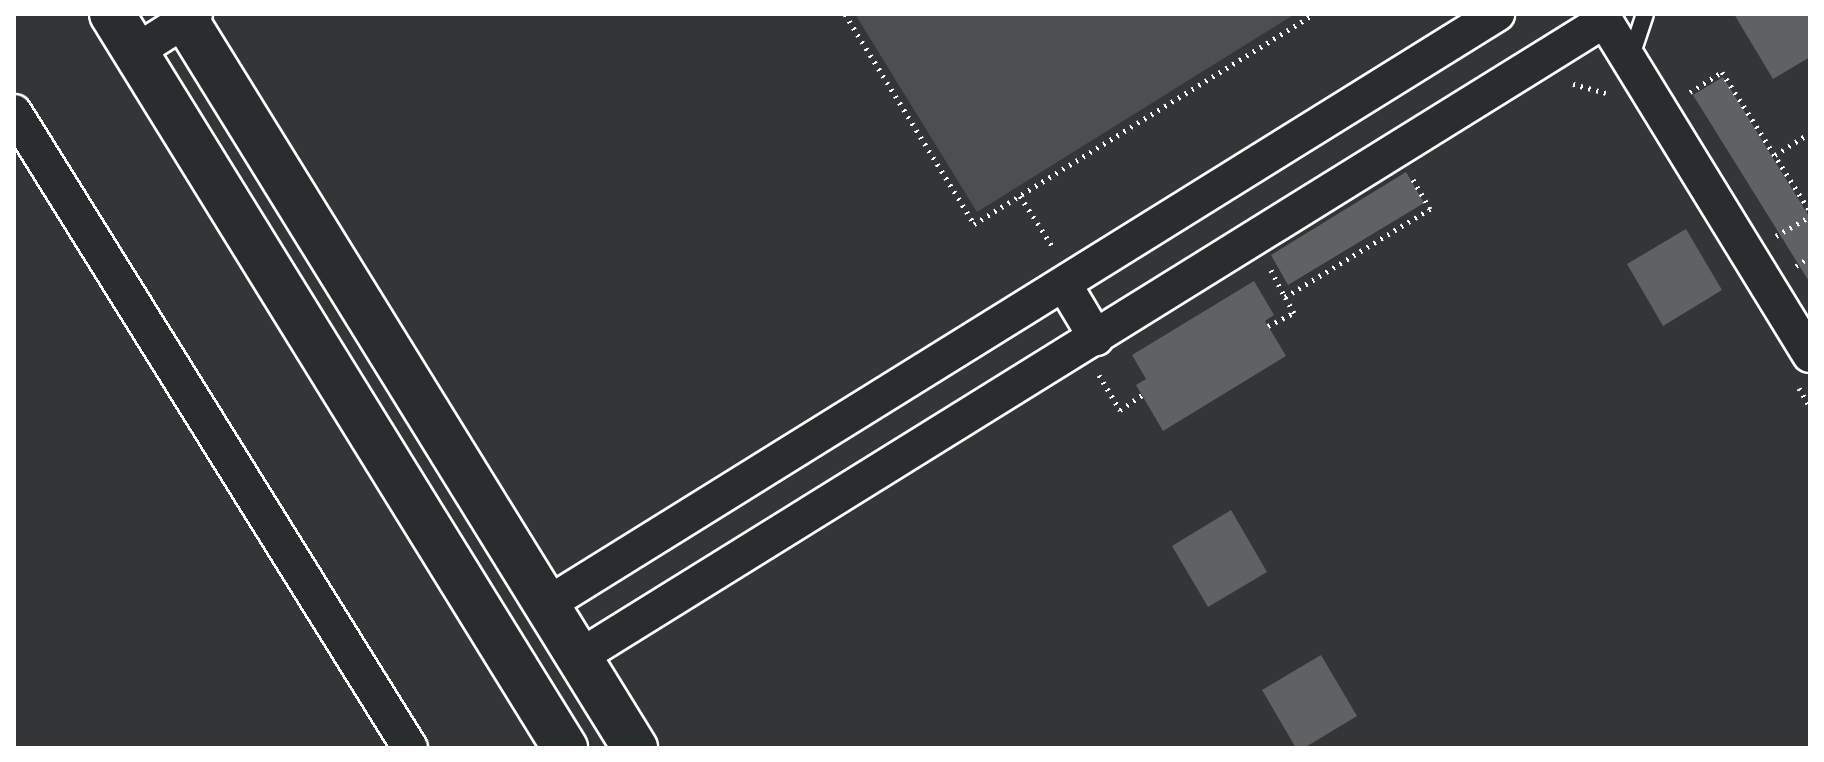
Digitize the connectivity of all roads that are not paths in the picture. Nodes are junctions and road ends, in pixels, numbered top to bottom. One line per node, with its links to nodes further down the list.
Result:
1 (112, 14): 6 (main road)
2 (1497, 14): 9 (street)
3 (1645, 14): 7 (lane)
4 (188, 16): 6 (street); 12 (main road)
5 (1603, 17): 7 (street); 10 (street)
6 (135, 52): 15 (main road)
7 (1629, 61): 11 (street)
8 (14, 112): 14 (street)
9 (1062, 271): 10 (street); 12 (street)
10 (1094, 351): 13 (street)
11 (1802, 368)
12 (546, 605): 13 (main road)
13 (579, 657): 16 (main road)
14 (410, 748)
15 (565, 748)
16 (635, 748)

